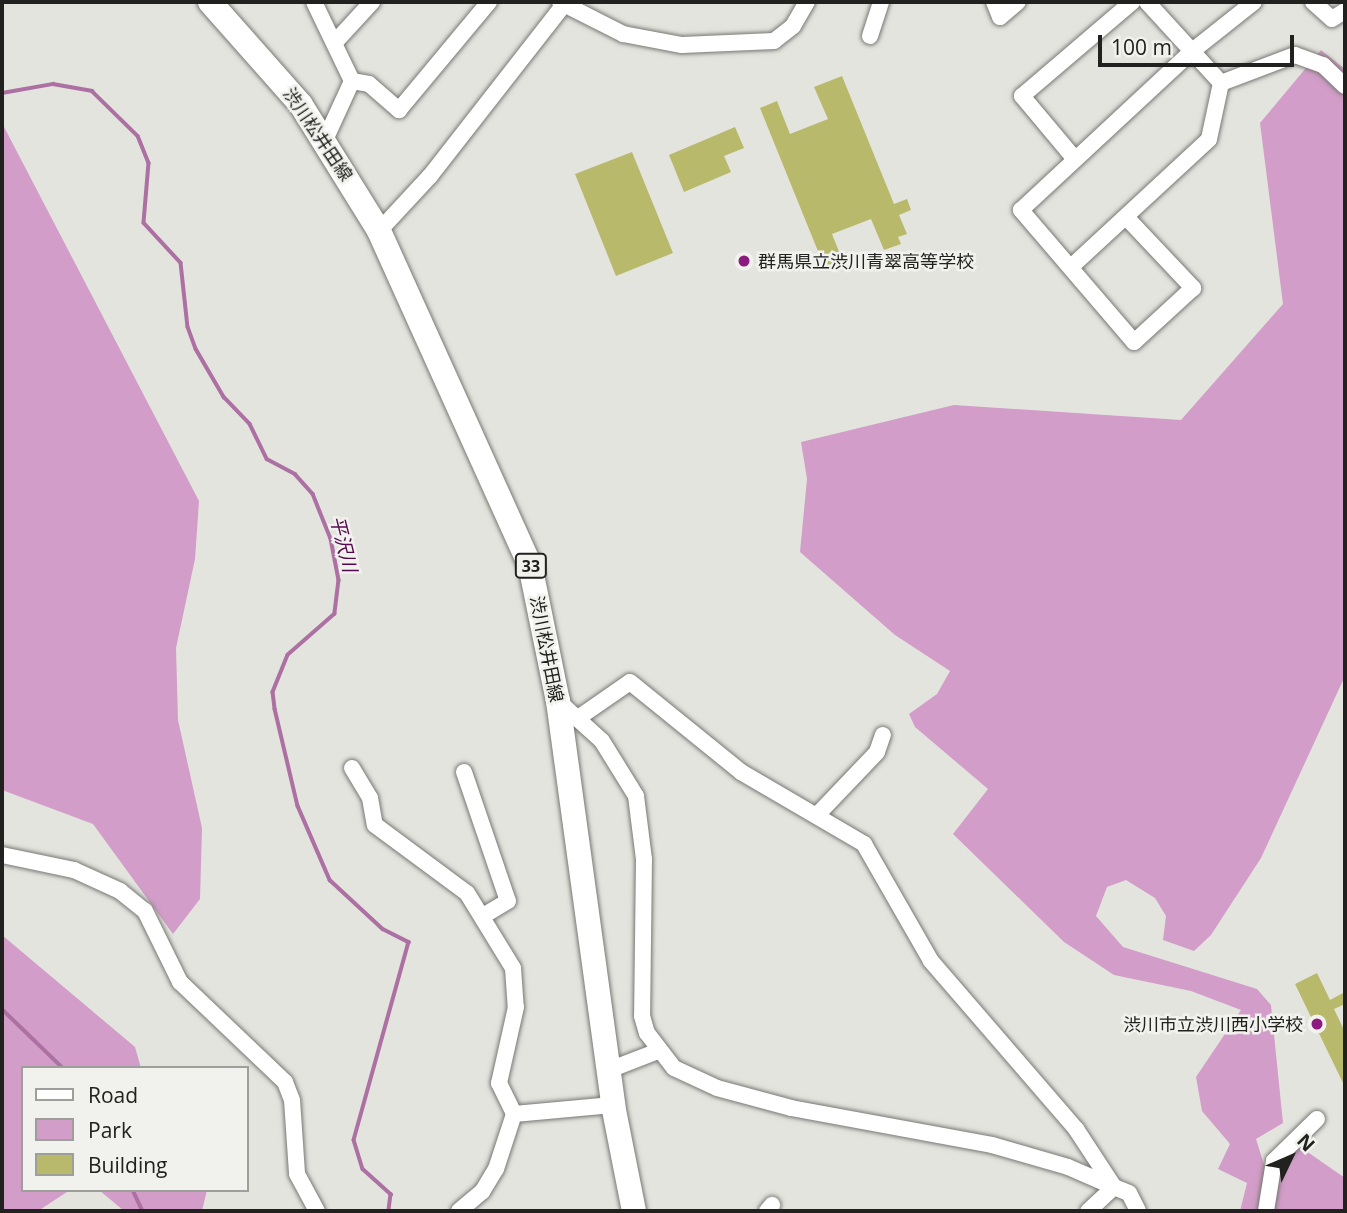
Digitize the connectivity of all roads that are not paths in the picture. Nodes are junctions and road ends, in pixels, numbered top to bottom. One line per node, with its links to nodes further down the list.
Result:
1 (210, 2): 21 (main road, 渋川松井田線 / 33)
2 (314, 2): 16 (street)
3 (372, 2): 16 (street)
4 (489, 2): 18 (street)
5 (807, 2): 13 (street)
6 (881, 2): 15 (street)
7 (994, 2): 8 (street)
8 (1018, 2)
9 (1132, 2): 22 (street)
10 (1147, 2): 17 (street)
11 (1254, 2): 17 (street)
12 (1313, 2): 14 (street)
13 (563, 3): 24 (street)
14 (1345, 11)
15 (870, 36)
16 (337, 40): 18 (street)
17 (1191, 52): 19 (street); 22 (street)
18 (352, 81): 21 (street)
19 (1221, 83): 20 (street); 23 (street)
20 (1345, 86)
21 (325, 140): 24 (main road, 渋川松井田線 / 33)
22 (1073, 158): 25 (street)
23 (1126, 217): 25 (street); 25 (street)
24 (379, 231): 26 (main road, 渋川松井田線 / 33)
25 (1071, 267)
26 (558, 701): 27 (street); 35 (main road, 渋川松井田線 / 33)
27 (579, 718): 31 (street); 34 (street)
28 (883, 735): 31 (street)
29 (352, 768): 33 (street)
30 (464, 772): 33 (street)
31 (819, 813): 39 (street)
32 (2, 855): 40 (street)
33 (483, 916): 37 (street)
34 (658, 1051): 35 (street); 39 (street)
35 (609, 1070): 36 (main road, 渋川松井田線 / 33)
36 (613, 1105): 37 (street); 42 (main road, 渋川松井田線 / 33)
37 (514, 1114): 41 (street)
38 (1317, 1119): 45 (street)
39 (1114, 1187): 43 (street); 44 (street)
40 (317, 1211)
41 (459, 1211)
42 (634, 1211)
43 (1088, 1211)
44 (1138, 1211)
45 (1266, 1211)

